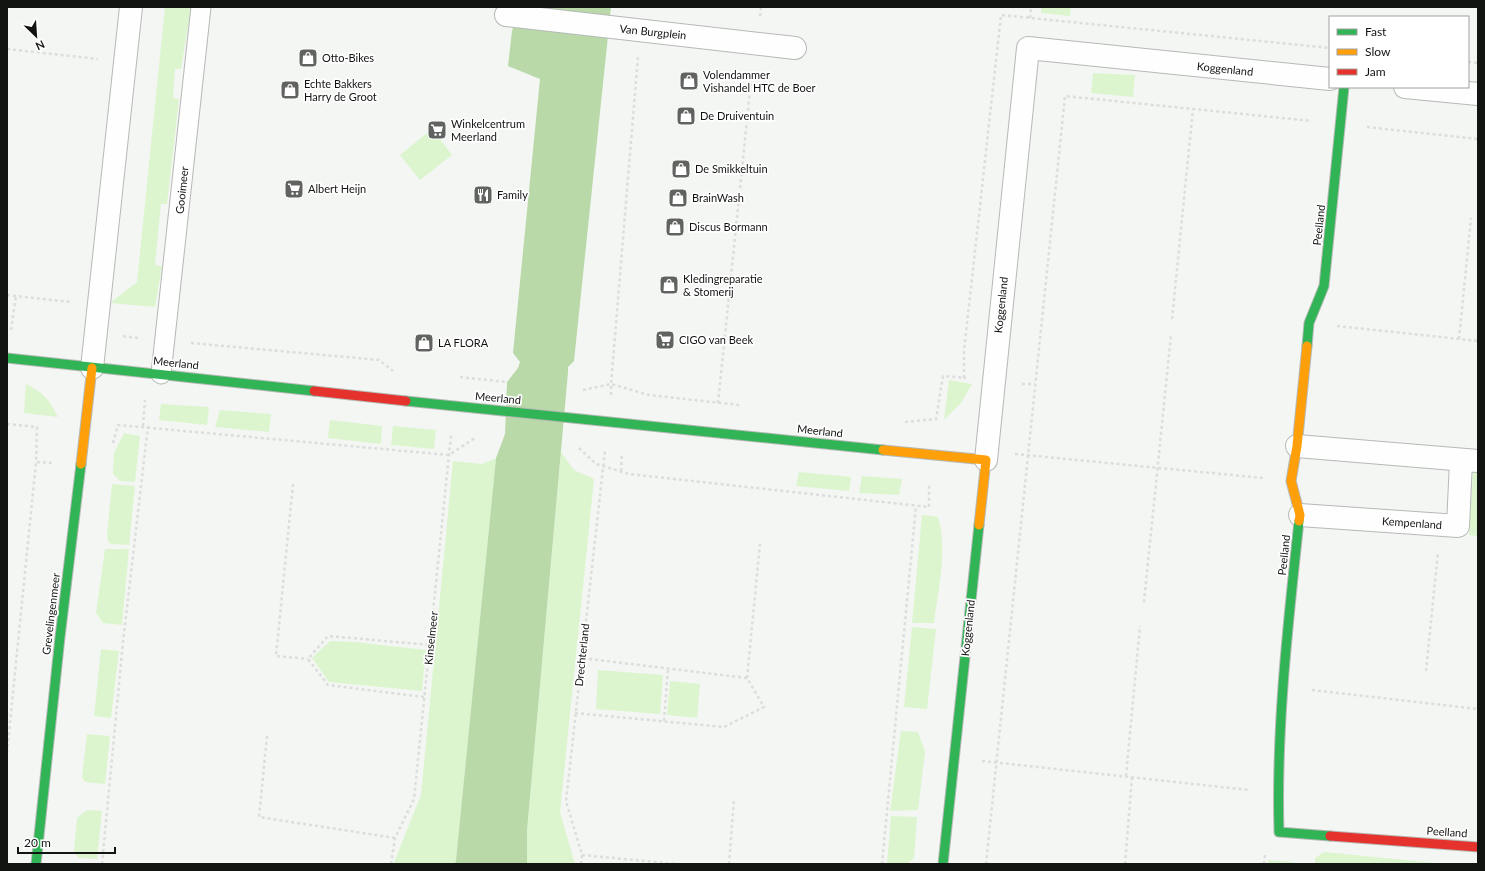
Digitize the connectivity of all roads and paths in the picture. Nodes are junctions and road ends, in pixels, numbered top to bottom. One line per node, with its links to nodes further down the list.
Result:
1 (131, 7): 10 (street)
2 (201, 7): 28 (lane, Gooimeer)
3 (761, 7): 6 (path)
4 (508, 15): 5 (street, Van Burgplein)
5 (640, 31): 6 (street, Van Burgplein); 38 (path)
6 (755, 43): 8 (street, Van Burgplein); 42 (path)
7 (7, 48): 10 (path)
8 (795, 48)
9 (1329, 48): 35 (path)
10 (124, 63): 21 (street)
11 (1329, 79): 58 (street, Koggenland)
12 (1344, 88): 16 (street, Peelland)
13 (1415, 88): 14 (street)
14 (1478, 94)
15 (1192, 109): 16 (path); 22 (path); 59 (path)
16 (1341, 124): 17 (path); 23 (street, Peelland)
17 (1478, 139)
18 (1471, 218): 27 (path)
19 (7, 295): 20 (path)
20 (16, 296): 21 (path); 25 (path)
21 (100, 305): 24 (street)
22 (1172, 319)
23 (1309, 323): 27 (path); 56 (street, Peelland)
24 (95, 334): 28 (path); 31 (street)
25 (10, 335)
26 (1171, 335): 64 (path)
27 (1459, 339): 29 (path)
28 (166, 340): 32 (path); 33 (lane, Gooimeer)
29 (1478, 341)
30 (7, 358): 31 (street, Meerland)
31 (92, 368): 33 (street, Meerland); 97 (street, Grevelingenmeer)
32 (394, 372)
33 (161, 374): 44 (street, Meerland)
34 (454, 376): 37 (path)
35 (964, 378): 36 (path); 45 (path)
36 (969, 378)
37 (491, 380)
38 (611, 384): 39 (path); 40 (path); 42 (path)
39 (577, 392)
40 (611, 396)
41 (145, 399): 48 (path)
42 (718, 403): 43 (path)
43 (740, 405)
44 (455, 407): 57 (path, Kinselmeer); 58 (street, Meerland)
45 (936, 419): 46 (path); 50 (path)
46 (898, 422)
47 (7, 424): 61 (path)
48 (143, 426): 49 (path); 54 (path)
49 (148, 426): 57 (path); 98 (path)
50 (935, 426)
51 (480, 434): 57 (path)
52 (574, 443): 63 (path)
53 (605, 444): 63 (path, Drechterland)
54 (113, 445)
55 (622, 446): 65 (path)
56 (1297, 446): 60 (street, Kempenland); 66 (street, Peelland)
57 (449, 455): 75 (path, Kinselmeer)
58 (987, 455): 59 (path); 88 (street, Koggenland)
59 (1028, 455): 64 (path); 89 (path)
60 (1470, 461): 71 (street, Kempenland)
61 (36, 462): 62 (path); 87 (path)
62 (58, 463)
63 (603, 466): 65 (path); 76 (path, Drechterland)
64 (1156, 468): 66 (path); 73 (path)
65 (621, 471): 69 (path)
66 (1291, 481): 70 (street, Peelland)
67 (293, 484): 77 (path)
68 (929, 484): 69 (path)
69 (916, 506): 103 (path)
70 (1300, 515): 71 (street, Kempenland); 81 (street, Peelland)
71 (1440, 526): 79 (path)
72 (760, 544): 80 (path)
73 (1144, 602)
74 (1140, 626): 90 (path)
75 (430, 646): 77 (path); 82 (path, Kinselmeer)
76 (581, 658): 78 (path); 84 (path, Drechterland)
77 (308, 659): 82 (path)
78 (668, 668): 80 (path); 85 (path)
79 (1426, 671)
80 (747, 678): 85 (path)
81 (1283, 687): 83 (path); 92 (street, Peelland)
82 (425, 697): 94 (path, Kinselmeer)
83 (1478, 709)
84 (575, 712): 85 (path); 96 (path, Drechterland)
85 (664, 721)
86 (267, 736): 94 (path)
87 (7, 753)
88 (954, 758): 89 (path); 104 (street, Koggenland)
89 (996, 763): 90 (path); 105 (path)
90 (1126, 776): 91 (path)
91 (1132, 777): 92 (path); 106 (path)
92 (1278, 794): 95 (street, Peelland)
93 (734, 799): 102 (path)
94 (395, 838): 99 (path, Kinselmeer)
95 (1478, 846)
96 (582, 855): 100 (path, Drechterland); 101 (path)
97 (36, 864)
98 (102, 864)
99 (391, 864)
100 (581, 864)
101 (677, 864)
102 (729, 864)
103 (882, 864)
104 (943, 864)
105 (986, 864)
106 (1125, 864)

